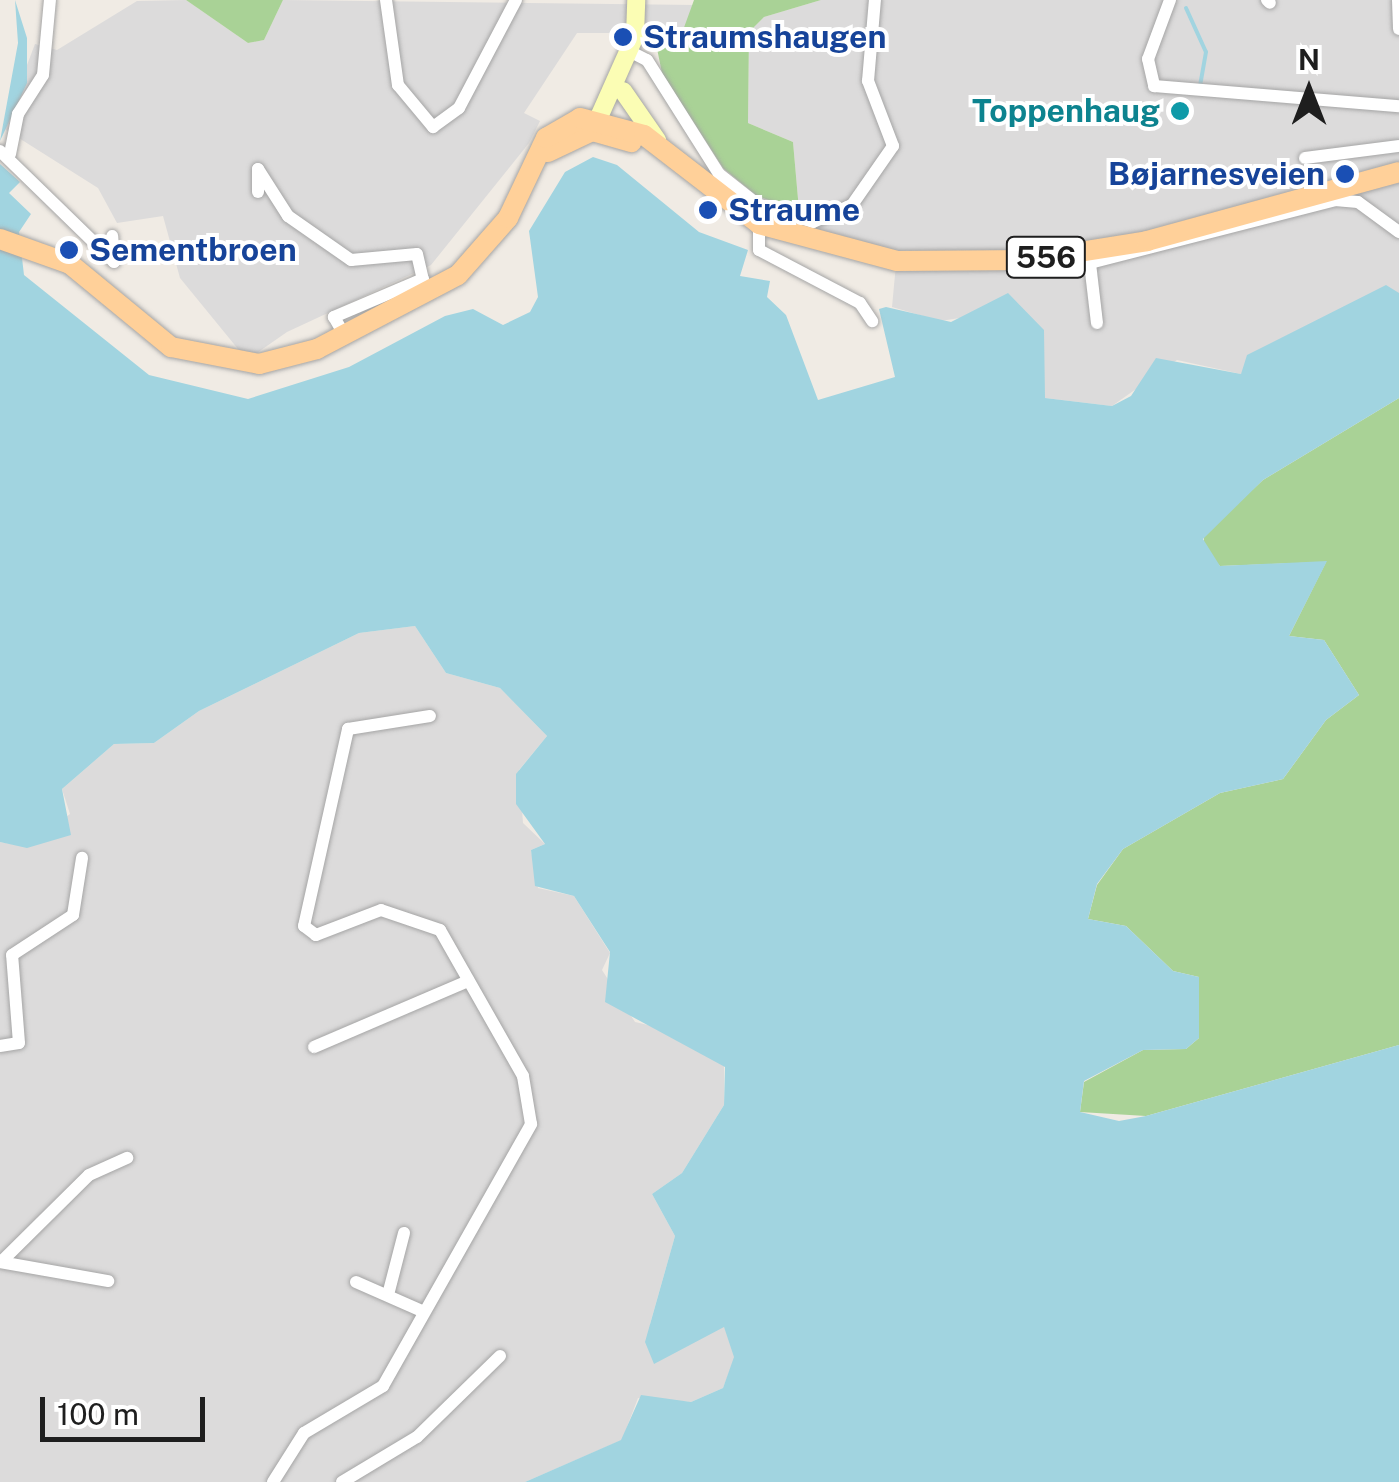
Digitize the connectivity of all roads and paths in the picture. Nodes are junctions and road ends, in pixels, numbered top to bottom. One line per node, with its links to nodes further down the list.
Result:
1 (50, 0): 15 (street)
2 (386, 0): 3 (street)
3 (516, 0)
4 (636, 0): 9 (street)
5 (875, 0): 9 (street)
6 (1170, 0): 11 (street)
7 (1398, 0): 8 (street)
8 (1399, 29)
9 (626, 59): 10 (street); 12 (street)
10 (623, 91): 12 (street); 14 (street)
11 (1399, 106)
12 (607, 123): 14 (main road, 556); 18 (main road, 556); 26 (main road)
13 (1399, 146): 16 (street)
14 (662, 149): 18 (main road, 556)
15 (5, 152): 22 (street)
16 (1305, 158)
17 (1399, 172): 20 (main road, 556)
18 (701, 186): 20 (main road, 556)
19 (258, 192): 26 (street)
20 (759, 224): 24 (street)
21 (1399, 232): 25 (street)
22 (112, 236)
23 (10, 241): 26 (main road)
24 (872, 321)
25 (1098, 322)
26 (345, 336)
27 (430, 716): 29 (street)
28 (82, 858): 30 (street)
29 (468, 981): 31 (street); 38 (street)
30 (0, 1046)
31 (314, 1048)
32 (126, 1158): 34 (street)
33 (404, 1233): 37 (street)
34 (1, 1262): 35 (street)
35 (108, 1281)
36 (356, 1282): 37 (street)
37 (390, 1291): 38 (street)
38 (422, 1310): 40 (street)
39 (500, 1356): 41 (street)
40 (273, 1482)
41 (342, 1482)

